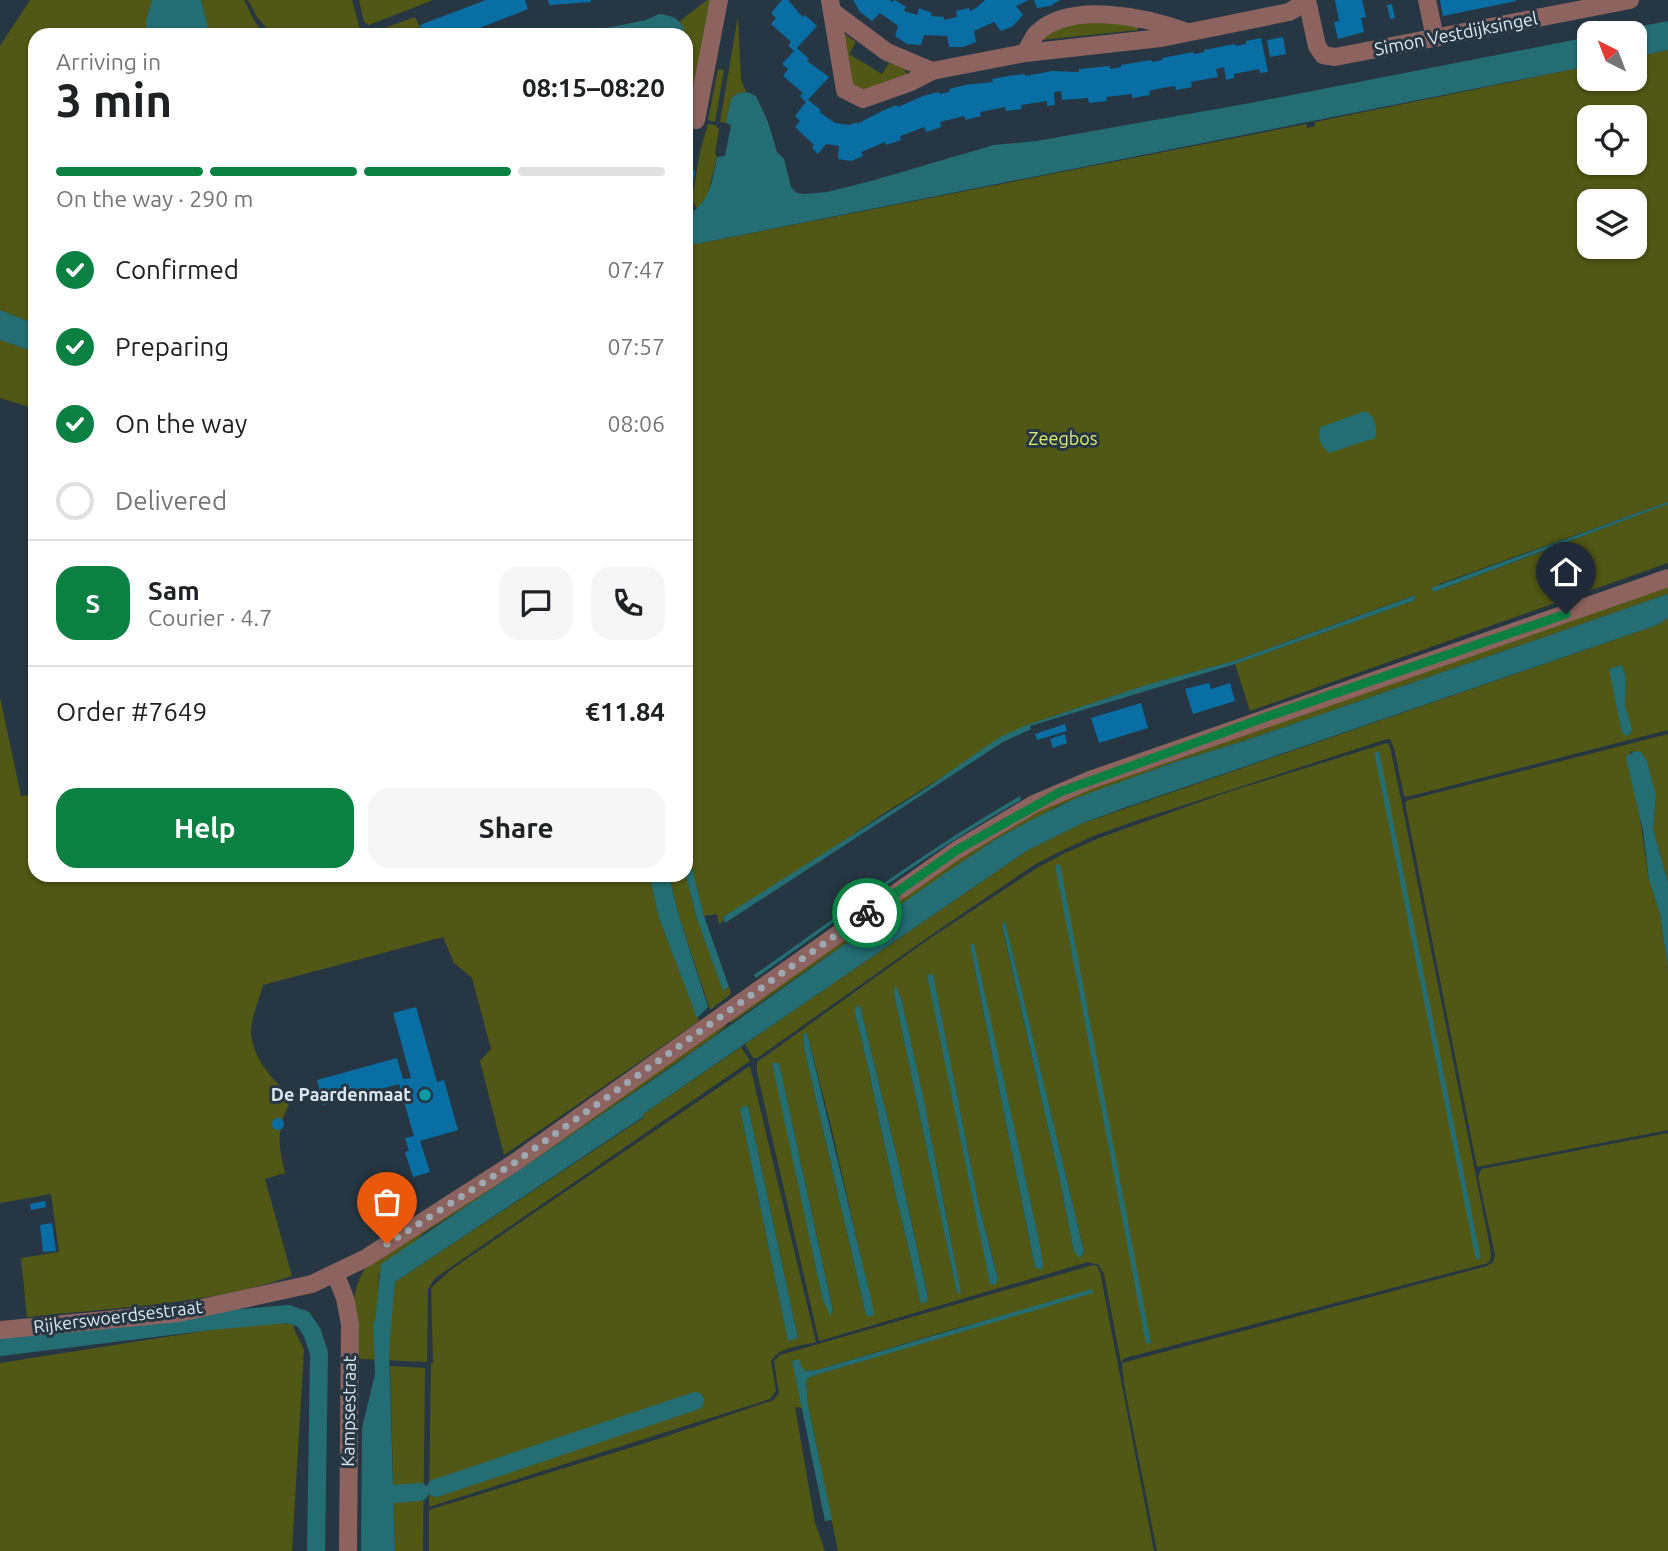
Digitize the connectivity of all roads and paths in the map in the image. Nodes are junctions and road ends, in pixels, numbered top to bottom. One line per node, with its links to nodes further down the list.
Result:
1 (719, 0): 10 (street)
2 (1427, 0): 7 (street)
3 (1630, 0): 7 (street, Simon Vestdijksingel)
4 (1307, 1): 6 (street); 7 (street, Simon Vestdijksingel)
5 (832, 6): 9 (street); 9 (street)
6 (1187, 32): 8 (street); 8 (street)
7 (1435, 38)
8 (1025, 53): 9 (street)
9 (932, 71)
10 (693, 119)
11 (1668, 578): 12 (street, Rijkerswoerdsestraat)
12 (335, 1273): 13 (street, Rijkerswoerdsestraat); 14 (street, Kampsestraat)
13 (0, 1330)
14 (348, 1551)

